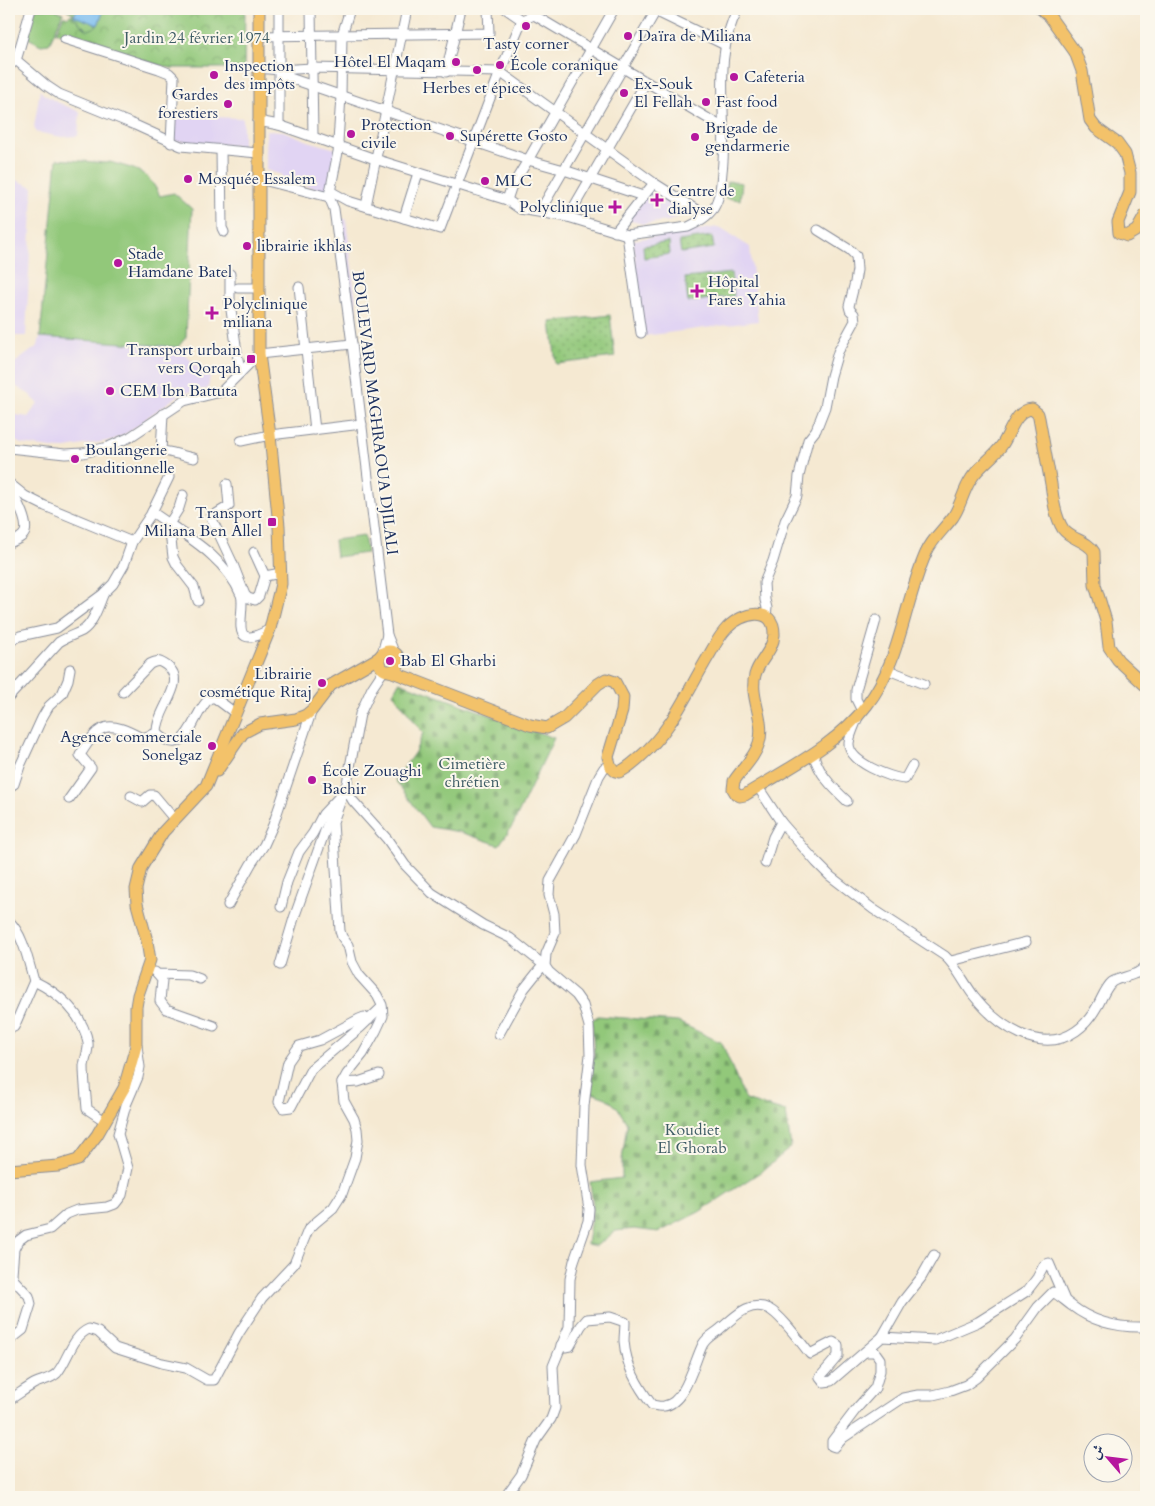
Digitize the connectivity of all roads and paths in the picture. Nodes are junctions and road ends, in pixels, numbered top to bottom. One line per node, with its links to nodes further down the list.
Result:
1 (32, 9): 25 (street)
2 (259, 9): 20 (main road)
3 (279, 9): 21 (street)
4 (311, 9): 18 (street)
5 (350, 9): 19 (street)
6 (407, 9): 17 (street)
7 (461, 9): 16 (street)
8 (488, 9): 16 (street)
9 (506, 9): 15 (street)
10 (614, 9): 24 (street)
11 (654, 9): 23 (street); 28 (street)
12 (1041, 9): 65 (main road)
13 (735, 10): 23 (street)
14 (534, 12): 15 (street); 24 (street)
15 (522, 20): 33 (street)
16 (456, 33): 17 (street); 32 (street)
17 (402, 34): 19 (street); 31 (street)
18 (312, 35): 19 (street); 21 (street); 27 (street)
19 (342, 35): 29 (street)
20 (258, 36): 21 (street); 26 (main road)
21 (279, 36): 30 (street)
22 (65, 40): 45 (street)
23 (725, 45): 41 (street)
24 (591, 49): 28 (street); 38 (street)
25 (12, 63): 45 (street)
26 (258, 68): 30 (street); 39 (main road)
27 (312, 68): 29 (street); 30 (street); 35 (street)
28 (623, 68): 34 (street); 42 (street)
29 (341, 69): 31 (street); 36 (street)
30 (279, 70): 35 (street); 40 (street)
31 (395, 70): 32 (street); 37 (street)
32 (446, 72): 33 (street)
33 (500, 72): 38 (street); 44 (street)
34 (646, 82): 41 (street); 48 (street)
35 (313, 86): 36 (street); 43 (street)
36 (341, 96): 37 (street); 46 (street)
37 (386, 112): 44 (street); 50 (street)
38 (555, 112): 42 (street); 51 (street)
39 (258, 121): 40 (street); 49 (main road)
40 (279, 125): 43 (street)
41 (724, 128): 66 (street)
42 (585, 134): 48 (street); 52 (street)
43 (313, 136): 46 (street)
44 (474, 141): 51 (street); 57 (street)
45 (171, 143): 47 (street)
46 (339, 147): 50 (street); 58 (street)
47 (221, 149): 49 (street); 70 (street)
48 (607, 149): 55 (street); 56 (street)
49 (258, 153): 54 (main road)
50 (375, 159): 53 (street); 62 (street)
51 (528, 160): 52 (street); 61 (street)
52 (564, 170): 55 (street); 64 (street)
53 (418, 173): 57 (street); 68 (street)
54 (258, 179): 58 (street); 76 (main road)
55 (590, 179): 59 (street); 67 (street)
56 (654, 183): 59 (street); 66 (street)
57 (456, 185): 61 (street); 68 (street)
58 (330, 194): 60 (street); 63 (street, BOULEVARD MAGHRAOUA DJILALI)
59 (643, 196): 71 (street)
60 (348, 200): 62 (street); 63 (street)
61 (508, 200): 64 (street)
62 (366, 206): 68 (street)
63 (334, 209): 78 (street, BOULEVARD MAGHRAOUA DJILALI)
64 (540, 211): 67 (street)
65 (1146, 214)
66 (706, 216): 72 (street)
67 (568, 217): 71 (street)
68 (404, 218)
69 (818, 230): 102 (street)
70 (224, 232)
71 (616, 232): 72 (street)
72 (627, 235): 77 (street)
73 (230, 274): 81 (street)
74 (299, 287): 79 (street)
75 (238, 288): 76 (street)
76 (259, 288): 80 (main road)
77 (641, 334)
78 (352, 344): 79 (street); 83 (street, BOULEVARD MAGHRAOUA DJILALI)
79 (306, 350): 80 (street); 84 (street)
80 (259, 354): 81 (street); 85 (main road)
81 (240, 373): 82 (street)
82 (163, 414): 87 (street); 88 (street)
83 (362, 424): 84 (street); 105 (street, BOULEVARD MAGHRAOUA DJILALI)
84 (315, 430): 85 (street)
85 (270, 435): 86 (street); 98 (main road)
86 (241, 441)
87 (9, 448)
88 (194, 458)
89 (169, 477): 93 (street)
90 (9, 484): 95 (street); 96 (street)
91 (227, 484): 99 (street)
92 (183, 495): 94 (street)
93 (152, 512): 94 (street); 95 (street)
94 (169, 524): 101 (street); 104 (street)
95 (132, 542): 100 (street)
96 (9, 543)
97 (254, 552): 99 (street)
98 (282, 572): 99 (street); 104 (main road)
99 (265, 576)
100 (104, 594): 106 (street); 115 (street)
101 (198, 601)
102 (766, 616): 121 (main road); 125 (main road)
103 (876, 620): 118 (street)
104 (270, 628): 117 (main road)
105 (387, 635): 107 (street); 108 (street)
106 (9, 642)
107 (396, 655): 108 (main road); 108 (main road); 111 (main road)
108 (383, 664): 111 (main road); 116 (main road); 126 (street)
109 (70, 669): 124 (street)
110 (886, 669): 112 (street); 113 (main road); 118 (main road)
111 (418, 681): 121 (main road)
112 (924, 684)
113 (1146, 686)
114 (123, 692): 119 (street)
115 (9, 697)
116 (312, 710): 123 (main road); 134 (street)
117 (236, 714): 119 (street); 123 (main road)
118 (860, 714): 120 (main road); 122 (street)
119 (157, 734): 129 (street)
120 (813, 753): 125 (main road); 130 (street)
121 (610, 764): 140 (street)
122 (912, 766)
123 (206, 786): 131 (main road)
124 (9, 787)
125 (758, 787): 132 (street)
126 (345, 788): 128 (street); 140 (street); 145 (street)
127 (131, 796): 131 (street)
128 (340, 796): 135 (street); 139 (street)
129 (70, 799)
130 (846, 800)
131 (175, 820): 142 (main road)
132 (781, 822): 133 (street); 138 (street)
133 (765, 863)
134 (228, 905)
135 (281, 906)
136 (9, 921): 144 (street)
137 (1026, 942): 138 (street)
138 (951, 961): 141 (street)
139 (280, 965)
140 (545, 966): 149 (street); 160 (street)
141 (1146, 966)
142 (153, 971): 143 (street); 147 (street); 150 (main road)
143 (200, 979)
144 (34, 981): 148 (street); 153 (street)
145 (382, 1007): 146 (street); 152 (street)
146 (369, 1020): 146 (street)
147 (214, 1026)
148 (9, 1028)
149 (499, 1034)
150 (136, 1038): 153 (main road); 159 (street)
151 (379, 1075): 152 (street)
152 (342, 1083): 162 (street)
153 (105, 1121): 154 (main road)
154 (9, 1170)
155 (934, 1255): 158 (street)
156 (1064, 1298): 157 (street); 158 (street); 161 (street)
157 (1146, 1326)
158 (882, 1337): 161 (street)
159 (9, 1342)
160 (561, 1345): 161 (street); 163 (street)
161 (865, 1352)
162 (9, 1400)
163 (505, 1497)

